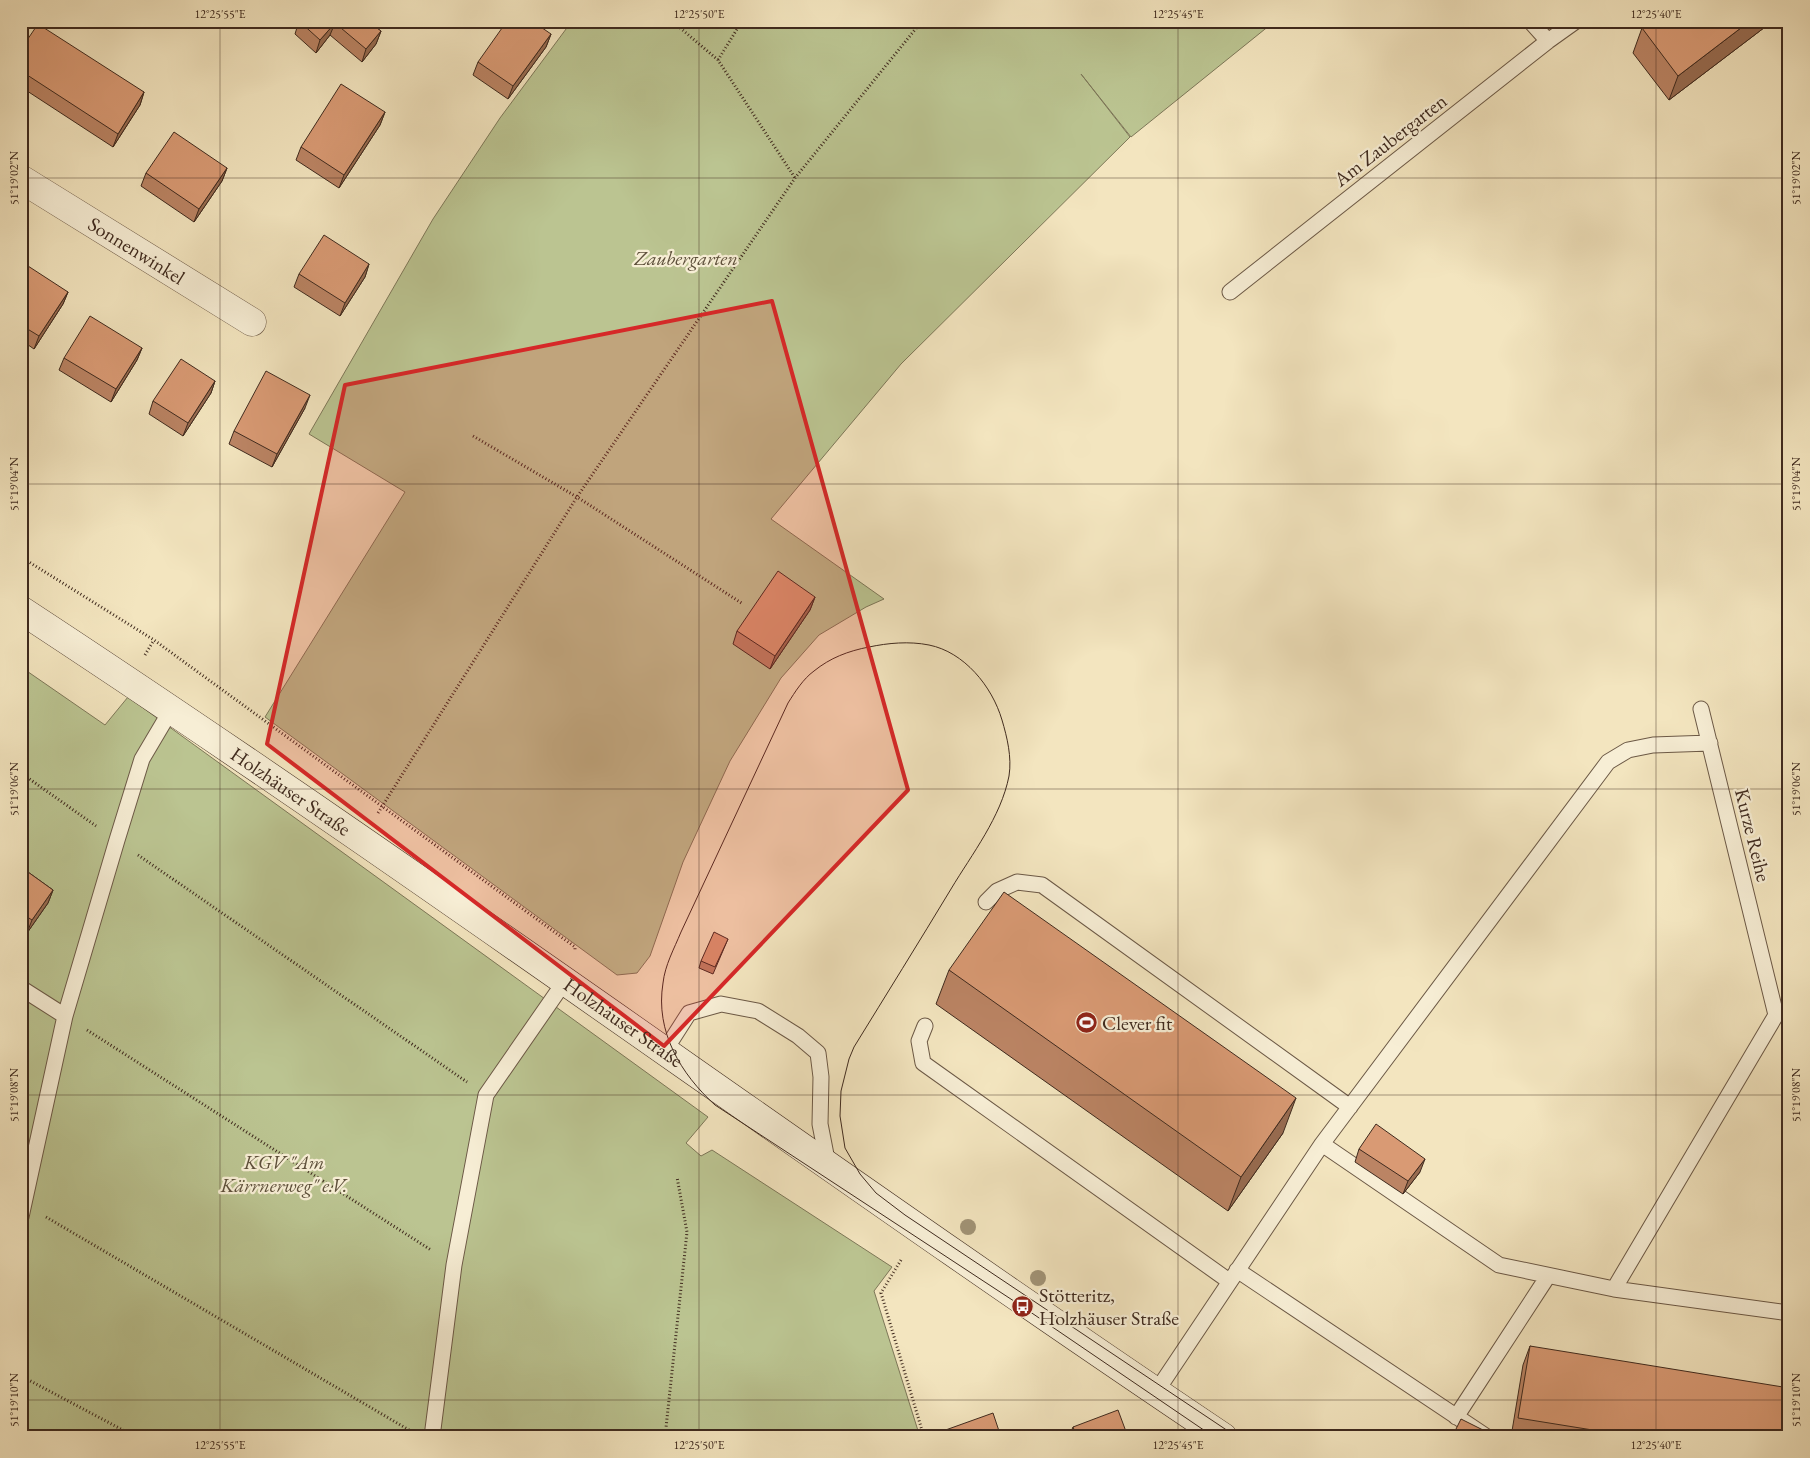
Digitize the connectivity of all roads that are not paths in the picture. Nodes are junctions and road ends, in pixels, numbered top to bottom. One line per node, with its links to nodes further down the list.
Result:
1 (1530, 21): 3 (lane)
2 (1576, 21): 3 (lane, Am Zaubergarten)
3 (1548, 41): 5 (lane, Am Zaubergarten)
4 (21, 179): 6 (main road, Sonnenwinkel)
5 (1230, 292)
6 (252, 322)
7 (21, 610): 9 (main road, Holzhäuser Straße)
8 (1702, 709): 10 (lane, Kurze Reihe)
9 (171, 710): 12 (main road, Holzhäuser Straße); 15 (lane)
10 (1710, 743): 14 (lane, Kurze Reihe); 18 (lane)
11 (986, 902): 18 (lane)
12 (572, 986): 17 (main road, Holzhäuser Straße); 28 (lane)
13 (21, 988): 15 (lane)
14 (1782, 1014): 24 (lane)
15 (65, 1016): 21 (lane)
16 (925, 1026): 22 (lane)
17 (664, 1052): 20 (main road, Holzhäuser Straße); 20 (lane)
18 (1350, 1107): 19 (lane)
19 (1322, 1144): 22 (lane); 23 (lane)
20 (828, 1166): 26 (main road, Holzhäuser Straße)
21 (22, 1208)
22 (1233, 1275): 26 (lane); 27 (lane)
23 (1548, 1276): 24 (lane); 27 (lane)
24 (1614, 1289): 25 (lane)
25 (1789, 1313)
26 (1156, 1392): 29 (main road, Holzhäuser Straße)
27 (1456, 1418): 30 (lane)
28 (432, 1437)
29 (1223, 1437)
30 (1487, 1437)

